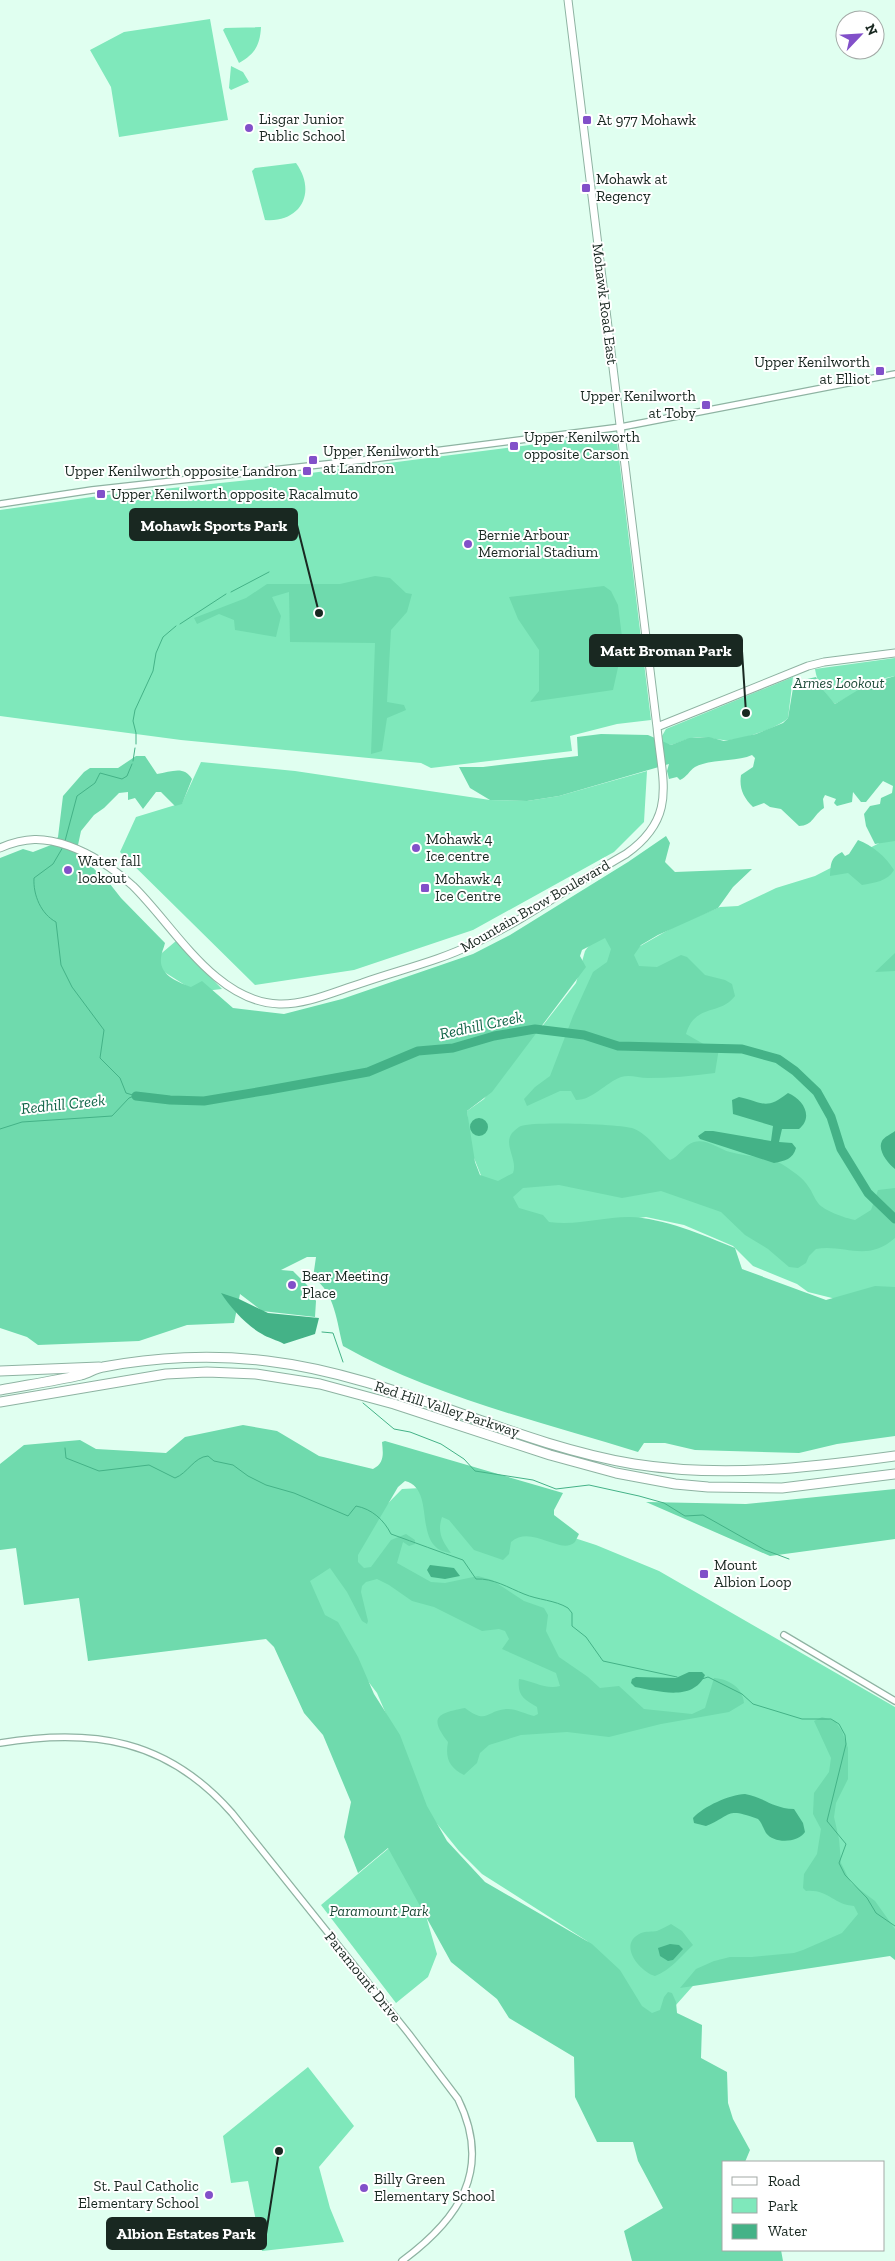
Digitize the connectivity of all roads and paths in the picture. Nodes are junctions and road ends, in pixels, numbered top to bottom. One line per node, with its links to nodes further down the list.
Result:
1 (568, 0): 3 (main road, Mohawk Road East)
2 (895, 374): 3 (street)
3 (621, 427): 4 (street); 6 (main road, Mohawk Road East)
4 (0, 504)
5 (895, 653): 6 (main road)
6 (657, 727): 7 (main road, Mountain Brow Boulevard)
7 (0, 848)
8 (99, 1367): 9 (highway); 10 (highway, Red Hill Valley Parkway); 14 (highway, Red Hill Valley Parkway)
9 (0, 1371)
10 (0, 1390)
11 (40, 1397): 12 (highway, Red Hill Valley Parkway); 13 (highway); 15 (highway, Red Hill Valley Parkway)
12 (0, 1402)
13 (0, 1409)
14 (895, 1456)
15 (895, 1474)
16 (784, 1635): 17 (street)
17 (895, 1700)
18 (0, 1743): 19 (street, Paramount Drive)
19 (402, 2261)

